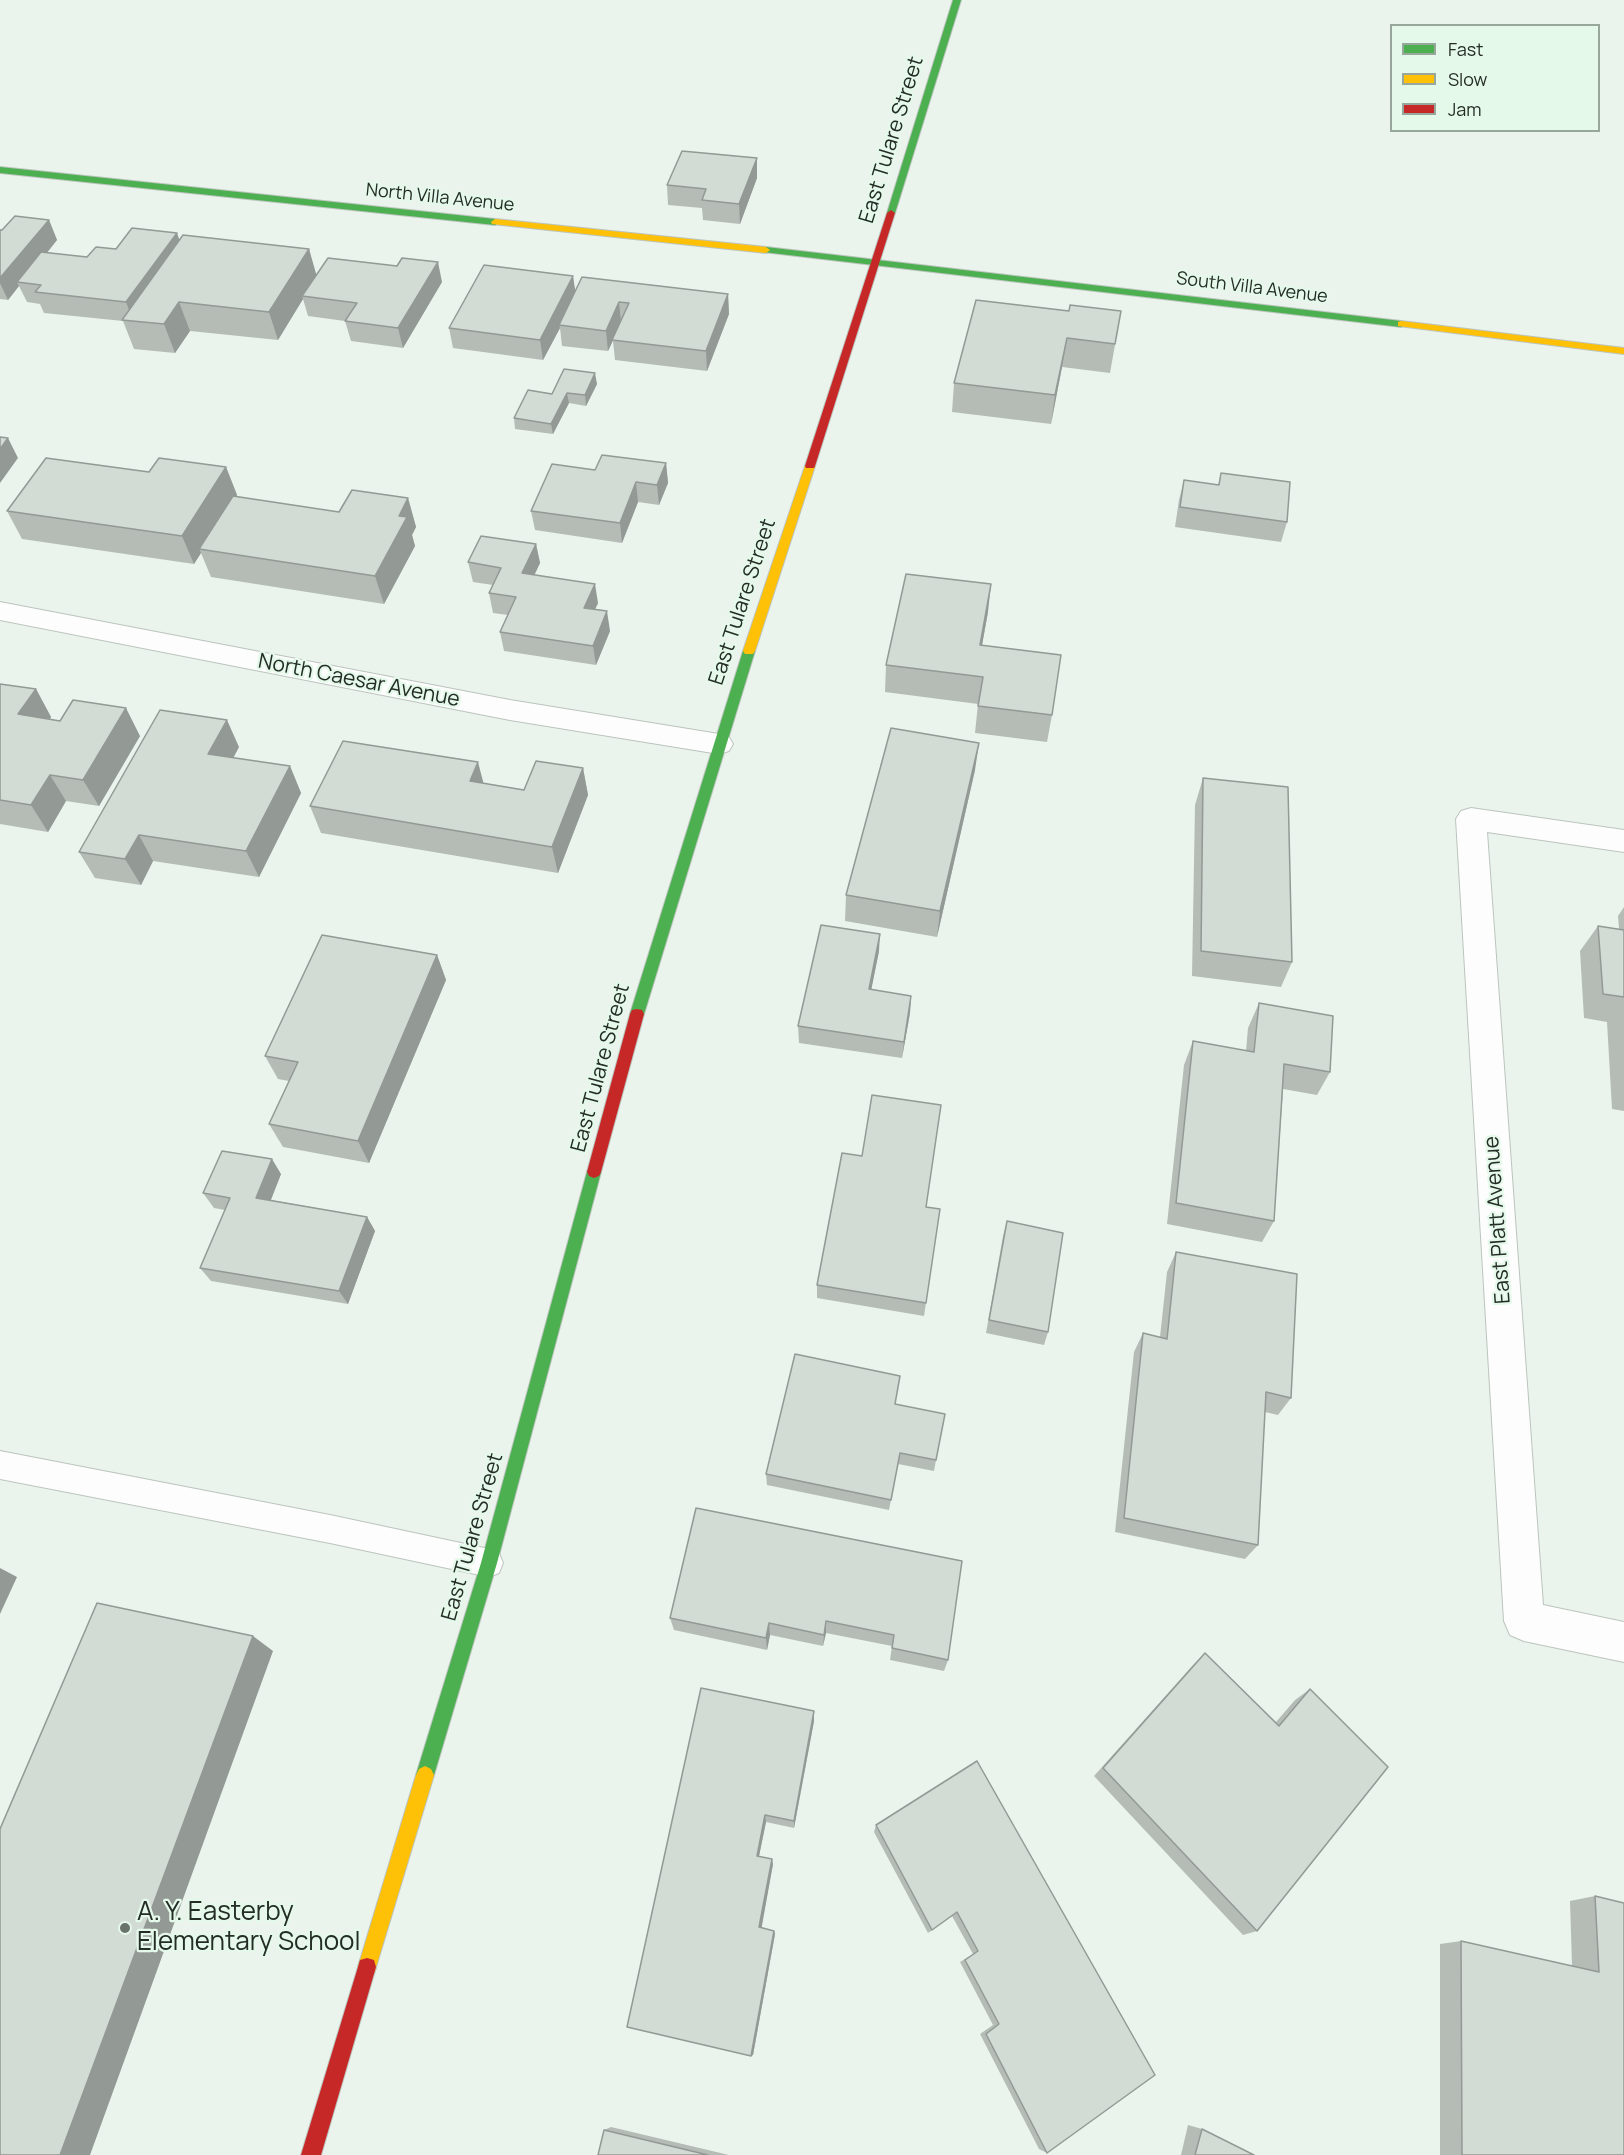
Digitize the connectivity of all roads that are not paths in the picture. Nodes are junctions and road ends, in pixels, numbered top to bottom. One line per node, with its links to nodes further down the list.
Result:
1 (957, 0): 3 (main road, East Tulare Street)
2 (0, 170): 3 (main road, North Villa Avenue)
3 (876, 262): 4 (main road, South Villa Avenue); 6 (main road, East Tulare Street)
4 (1624, 351)
5 (0, 611): 6 (street, North Caesar Avenue)
6 (719, 744): 9 (main road, East Tulare Street)
7 (1624, 841): 10 (street, East Platt Avenue)
8 (0, 1465): 9 (lane)
9 (489, 1563): 11 (main road, East Tulare Street)
10 (1624, 1642)
11 (311, 2155)

